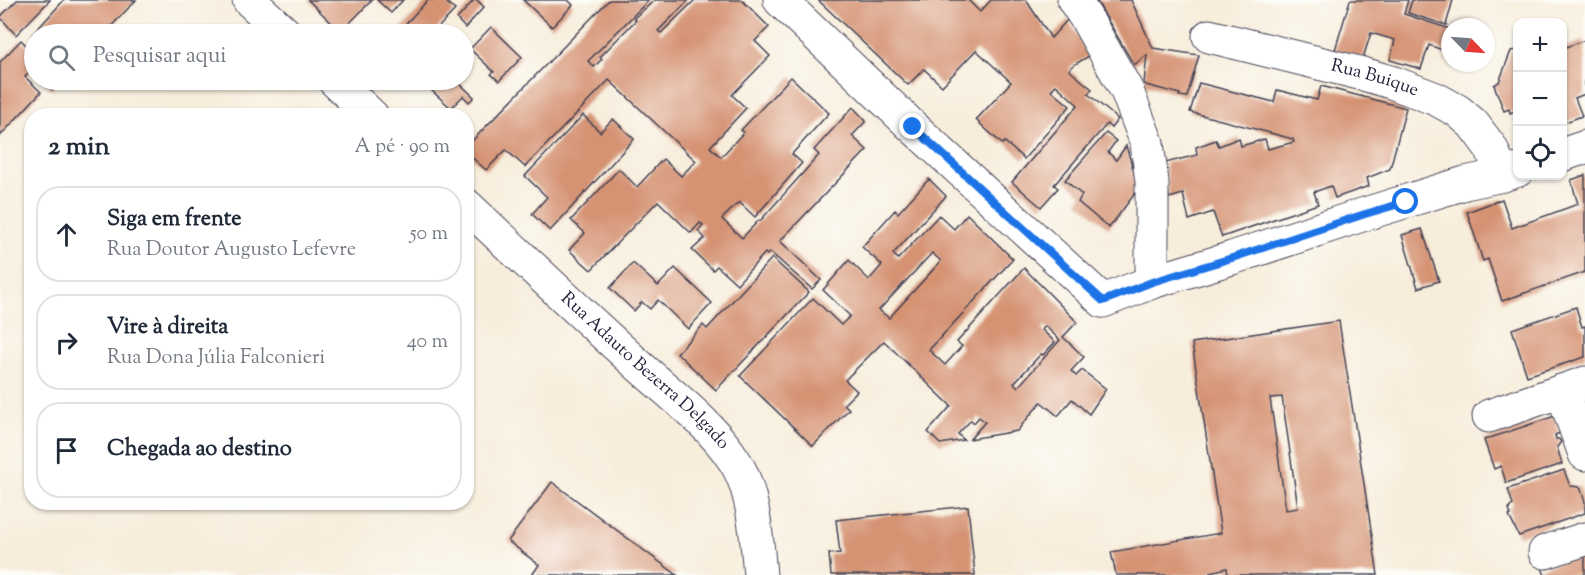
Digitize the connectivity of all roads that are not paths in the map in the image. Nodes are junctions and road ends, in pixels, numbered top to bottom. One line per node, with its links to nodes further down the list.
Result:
1 (249, 0): 4 (street)
2 (780, 0): 12 (street)
3 (1074, 0): 12 (street)
4 (275, 24)
5 (1209, 36): 10 (street, Rua Buique)
6 (344, 90): 7 (street)
7 (363, 108)
8 (1585, 147): 9 (street)
9 (1567, 154)
10 (1510, 173): 12 (street)
11 (474, 212): 18 (street, Rua Adauto Bezerra Delgado)
12 (1152, 282)
13 (1574, 387): 14 (street); 15 (street)
14 (1489, 416)
15 (1585, 454)
16 (1585, 539): 17 (street)
17 (1545, 552)
18 (760, 575)

